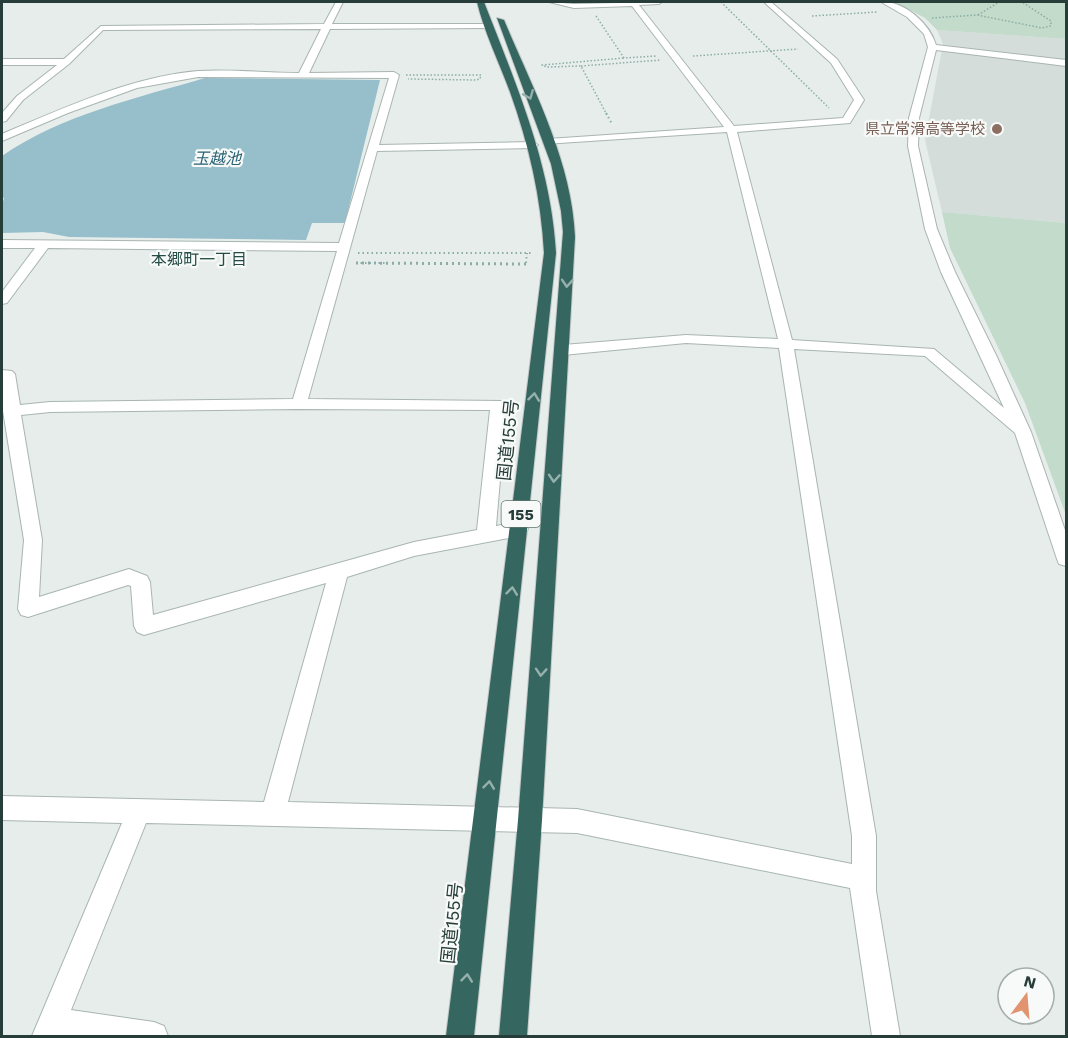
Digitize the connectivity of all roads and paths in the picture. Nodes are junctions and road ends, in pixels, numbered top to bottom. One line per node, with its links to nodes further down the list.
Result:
1 (339, 2): 17 (street)
2 (480, 2): 18 (highway, 国道155号 / 155)
3 (492, 2): 35 (highway, 国道155号 / 155, one-way to 35)
4 (552, 2): 12 (street)
5 (634, 2): 6 (street); 12 (street); 22 (street)
6 (659, 2)
7 (721, 2): 21 (path)
8 (767, 2): 31 (street)
9 (885, 2): 13 (street)
10 (999, 2): 14 (path)
11 (1022, 2): 14 (path)
12 (589, 5): 23 (path)
13 (902, 10): 15 (path); 19 (street)
14 (977, 15): 16 (path)
15 (812, 16)
16 (925, 18)
17 (327, 26): 18 (street); 25 (street); 28 (street)
18 (489, 26): 35 (highway, 国道155号 / 155)
19 (932, 47): 26 (street); 50 (street)
20 (798, 49): 21 (path)
21 (771, 51): 22 (path); 31 (path)
22 (677, 57): 23 (path); 27 (path); 32 (street)
23 (624, 58): 27 (path)
24 (2, 62): 25 (street)
25 (66, 62): 30 (street)
26 (1066, 63)
27 (581, 66): 34 (path)
28 (303, 75): 29 (street); 33 (street)
29 (393, 77): 29 (path); 36 (street)
30 (2, 119)
31 (842, 122): 32 (street)
32 (731, 129): 34 (street); 45 (street)
33 (2, 138)
34 (620, 138): 35 (street)
35 (541, 144): 36 (street); 41 (highway, 国道155号 / 155); 46 (highway, 国道155号 / 155, one-way to 46)
36 (374, 148): 40 (street)
37 (2, 244): 38 (street)
38 (44, 245): 40 (street); 43 (street)
39 (527, 253): 40 (path); 40 (path); 41 (path)
40 (342, 254): 48 (street)
41 (550, 254): 51 (highway, 国道155号 / 155, one-way to 41)
42 (2, 273): 43 (street)
43 (22, 273): 44 (street)
44 (2, 300)
45 (786, 344): 46 (street); 50 (street); 60 (street)
46 (563, 350): 59 (highway, 国道155号 / 155, one-way to 59)
47 (2, 375): 49 (street)
48 (299, 404): 49 (street); 52 (street)
49 (11, 411): 54 (street)
50 (1023, 432): 53 (street)
51 (519, 529): 52 (street); 58 (highway, 国道155号 / 155, one-way to 51)
52 (486, 535): 54 (street)
53 (1066, 559)
54 (339, 573): 57 (street)
55 (2, 808): 56 (street)
56 (139, 811): 57 (street); 61 (street)
57 (273, 814): 58 (street)
58 (485, 819): 59 (street); 63 (highway, 国道155号 / 155, one-way to 58)
59 (530, 820): 60 (street); 64 (highway, 国道155号 / 155)
60 (864, 891): 65 (street)
61 (49, 1029): 62 (street)
62 (154, 1036)
63 (460, 1036)
64 (513, 1036)
65 (885, 1036)

